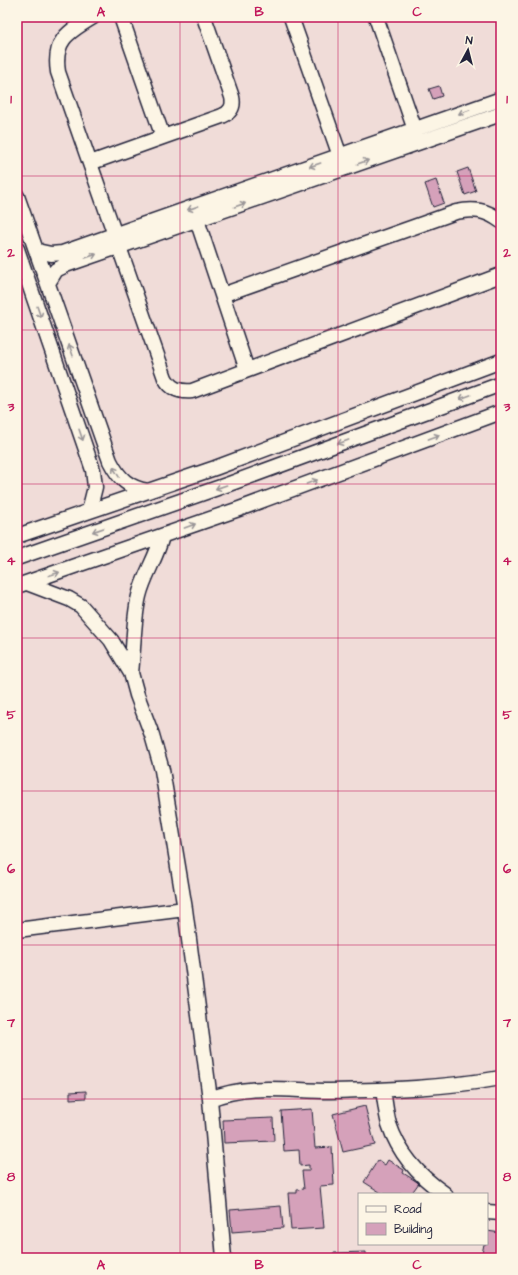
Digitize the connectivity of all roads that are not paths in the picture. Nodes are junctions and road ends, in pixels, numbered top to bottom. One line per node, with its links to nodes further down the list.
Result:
1 (93, 17): 11 (street)
2 (121, 17): 9 (street)
3 (204, 17): 9 (street)
4 (291, 17): 10 (street)
5 (376, 17): 8 (street)
6 (501, 99): 8 (street, one-way to 8)
7 (501, 114): 13 (street, one-way to 7)
8 (415, 130): 10 (street)
9 (163, 137): 11 (street)
10 (340, 156): 15 (street, one-way to 15)
11 (90, 163): 15 (street)
12 (17, 196): 16 (street)
13 (197, 220): 15 (street); 23 (street)
14 (501, 221): 23 (street)
15 (117, 241): 18 (street); 25 (street)
16 (36, 251): 18 (street); 20 (street)
17 (18, 257): 22 (street)
18 (64, 259): 20 (street)
19 (501, 275): 25 (street)
20 (48, 283): 28 (street, one-way to 20)
21 (17, 288): 22 (street)
22 (33, 294): 29 (street, one-way to 29)
23 (222, 295): 25 (street)
24 (501, 361): 28 (street)
25 (247, 370)
26 (501, 384): 32 (street, one-way to 32)
27 (501, 412): 31 (street, one-way to 27)
28 (148, 491): 29 (street)
29 (89, 511): 30 (street)
30 (17, 536)
31 (162, 536): 33 (street, one-way to 31); 34 (street)
32 (17, 558)
33 (22, 585): 34 (street)
34 (131, 673): 35 (street)
35 (185, 908): 36 (street); 39 (street)
36 (17, 930)
37 (501, 1078): 38 (street)
38 (383, 1090): 39 (street); 40 (street)
39 (210, 1099): 43 (street)
40 (444, 1193)
41 (488, 1212): 42 (street)
42 (501, 1213)
43 (224, 1258)

